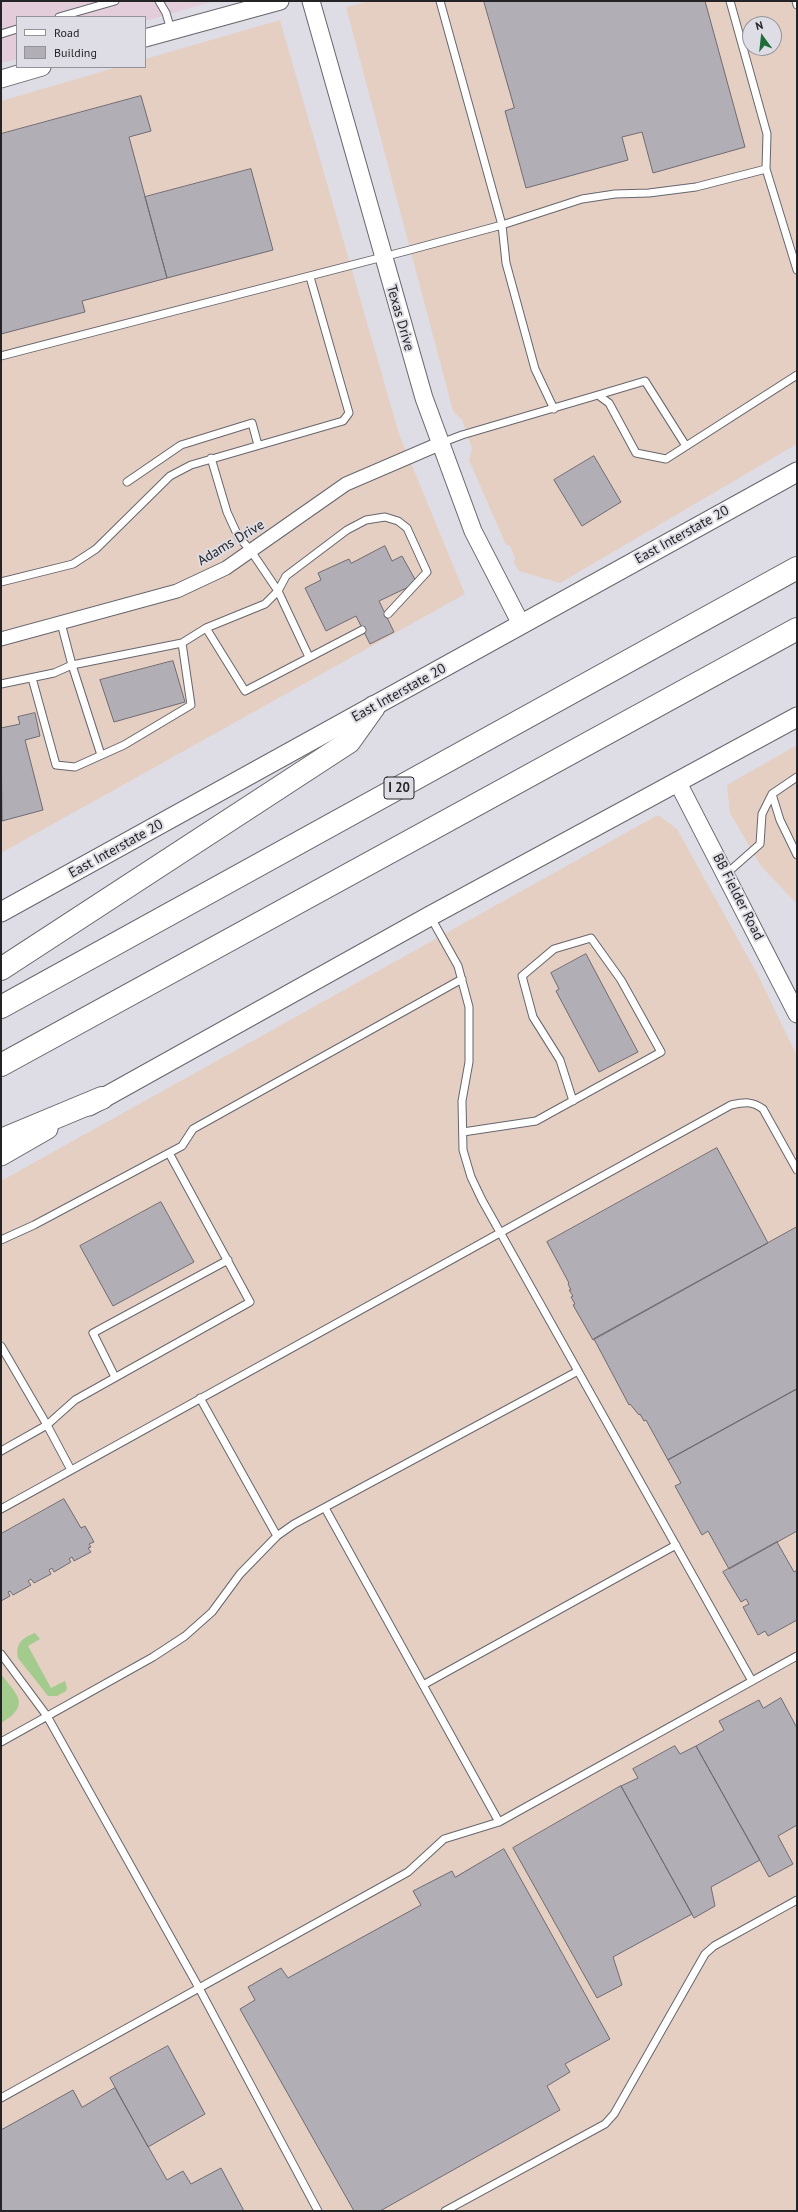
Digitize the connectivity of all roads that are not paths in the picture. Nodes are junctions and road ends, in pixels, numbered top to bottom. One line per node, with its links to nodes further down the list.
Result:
1 (115, 1): 9 (lane)
2 (159, 1): 11 (lane)
3 (280, 1): 11 (street)
4 (311, 1): 18 (street, Texas Drive)
5 (440, 1): 17 (lane)
6 (730, 1): 16 (lane)
7 (796, 1): 8 (lane)
8 (797, 5)
9 (62, 16)
10 (16, 29): 12 (lane)
11 (171, 31): 13 (street)
12 (1, 34)
13 (146, 38)
14 (39, 68): 15 (street)
15 (1, 79)
16 (766, 169): 17 (lane); 19 (lane)
17 (502, 224): 18 (lane); 24 (lane)
18 (383, 258): 20 (lane); 25 (street, Texas Drive)
19 (797, 270)
20 (310, 277): 21 (lane); 26 (lane)
21 (1, 356)
22 (797, 375): 27 (lane)
23 (598, 394): 24 (lane); 27 (lane); 27 (lane)
24 (554, 409): 25 (lane)
25 (439, 444): 31 (street, Adams Drive); 37 (street, Texas Drive)
26 (258, 445): 28 (lane); 30 (lane)
27 (686, 446)
28 (211, 458): 31 (lane); 33 (lane)
29 (797, 472): 37 (main road, East Interstate 20)
30 (126, 482)
31 (251, 551): 34 (lane); 36 (street, Adams Drive)
32 (797, 568): 59 (highway, I 20)
33 (1, 582)
34 (278, 591): 35 (lane); 38 (lane); 43 (lane)
35 (388, 614)
36 (61, 623): 41 (street, Adams Drive); 44 (lane)
37 (521, 624): 47 (main road, East Interstate 20)
38 (206, 628): 42 (lane); 43 (lane)
39 (797, 629): 61 (highway)
40 (362, 630): 43 (lane)
41 (1, 639)
42 (182, 643): 44 (lane); 49 (lane)
43 (309, 657)
44 (72, 665): 45 (lane); 49 (lane)
45 (32, 678): 46 (lane); 49 (lane)
46 (1, 684)
47 (374, 707): 55 (main road, East Interstate 20); 57 (highway)
48 (797, 717): 51 (main road)
49 (101, 755)
50 (797, 778): 52 (lane)
51 (678, 781): 54 (street, BB Fielder Road); 56 (main road)
52 (772, 794): 53 (lane); 54 (lane)
53 (797, 855)
54 (726, 874): 60 (street, BB Fielder Road)
55 (1, 912)
56 (430, 916): 58 (lane); 62 (main road)
57 (1, 968)
58 (462, 980): 64 (lane); 66 (lane)
59 (1, 1007)
60 (797, 1014)
61 (1, 1064)
62 (102, 1098): 65 (highway); 67 (main road)
63 (573, 1101): 63 (lane); 64 (lane)
64 (463, 1132): 69 (lane)
65 (1, 1140)
66 (169, 1153): 70 (lane); 71 (lane)
67 (1, 1156)
68 (797, 1170): 69 (lane)
69 (500, 1232): 73 (lane); 75 (lane)
70 (1, 1240)
71 (228, 1260): 74 (lane); 74 (lane)
72 (1, 1346): 76 (lane)
73 (578, 1371): 80 (lane); 82 (lane)
74 (115, 1377): 76 (lane)
75 (200, 1398): 78 (lane); 81 (lane)
76 (47, 1425): 77 (lane); 78 (lane)
77 (1, 1451)
78 (71, 1470): 79 (lane)
79 (1, 1508)
80 (325, 1508): 81 (lane); 86 (lane)
81 (276, 1536): 87 (lane)
82 (676, 1545): 85 (lane); 86 (lane)
83 (1, 1654): 87 (lane)
84 (797, 1658): 85 (lane)
85 (752, 1681): 89 (lane)
86 (423, 1685): 89 (lane)
87 (47, 1716): 88 (lane); 91 (lane)
88 (1, 1742)
89 (499, 1822): 91 (lane)
90 (797, 1900): 94 (lane)
91 (199, 1988): 92 (lane); 93 (lane)
92 (1, 2098)
93 (318, 2211)
94 (445, 2211)

